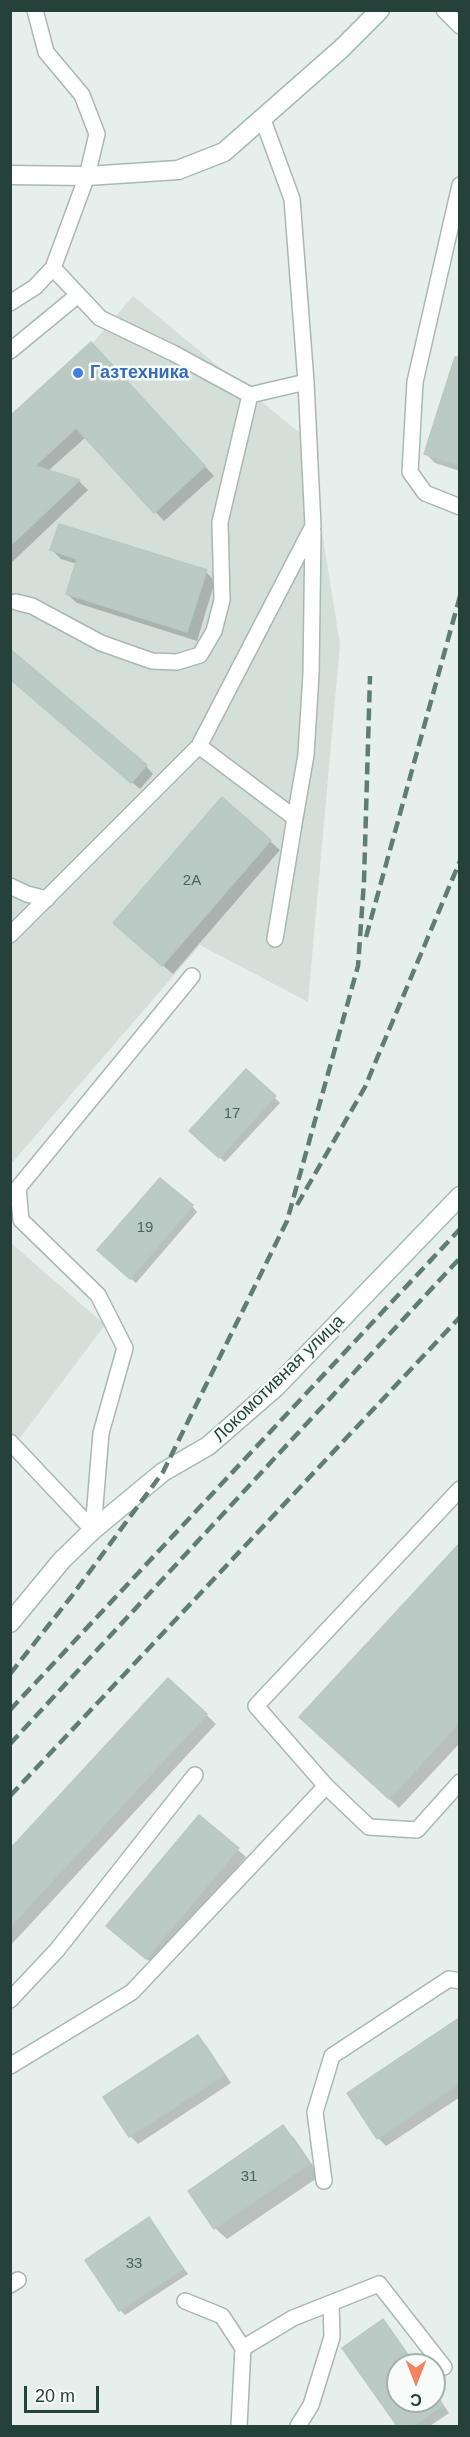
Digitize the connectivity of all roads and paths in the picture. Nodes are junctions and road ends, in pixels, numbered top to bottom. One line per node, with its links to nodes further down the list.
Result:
1 (35, 10): 7 (lane)
2 (380, 10): 5 (street)
3 (444, 10): 4 (lane)
4 (459, 26)
5 (263, 120): 7 (street); 13 (lane)
6 (10, 175): 7 (street)
7 (87, 176): 9 (lane)
8 (459, 185): 15 (lane)
9 (53, 268): 10 (lane); 11 (lane)
10 (78, 295): 12 (lane); 14 (lane)
11 (10, 303)
12 (10, 351)
13 (306, 382): 14 (lane); 16 (lane)
14 (250, 395): 17 (lane)
15 (459, 507)
16 (313, 526): 18 (lane); 19 (lane)
17 (16, 602)
18 (200, 746): 19 (lane); 21 (lane)
19 (296, 818): 23 (lane)
20 (10, 886): 21 (lane)
21 (47, 899): 22 (lane)
22 (10, 935)
23 (275, 939)
24 (192, 976): 28 (lane)
25 (459, 1196): 28 (street, Локомотивная улица)
26 (10, 1442): 28 (lane)
27 (459, 1489): 32 (lane)
28 (93, 1530): 29 (street, Локомотивная улица)
29 (10, 1623)
30 (195, 1775): 34 (lane)
31 (459, 1782): 32 (lane)
32 (326, 1786): 35 (lane)
33 (459, 1981): 36 (lane)
34 (10, 2000)
35 (10, 2066)
36 (324, 2181)
37 (185, 2301): 39 (lane)
38 (331, 2303): 39 (lane); 40 (lane); 42 (lane)
39 (243, 2348): 41 (lane)
40 (433, 2353)
41 (239, 2427)
42 (298, 2427)

